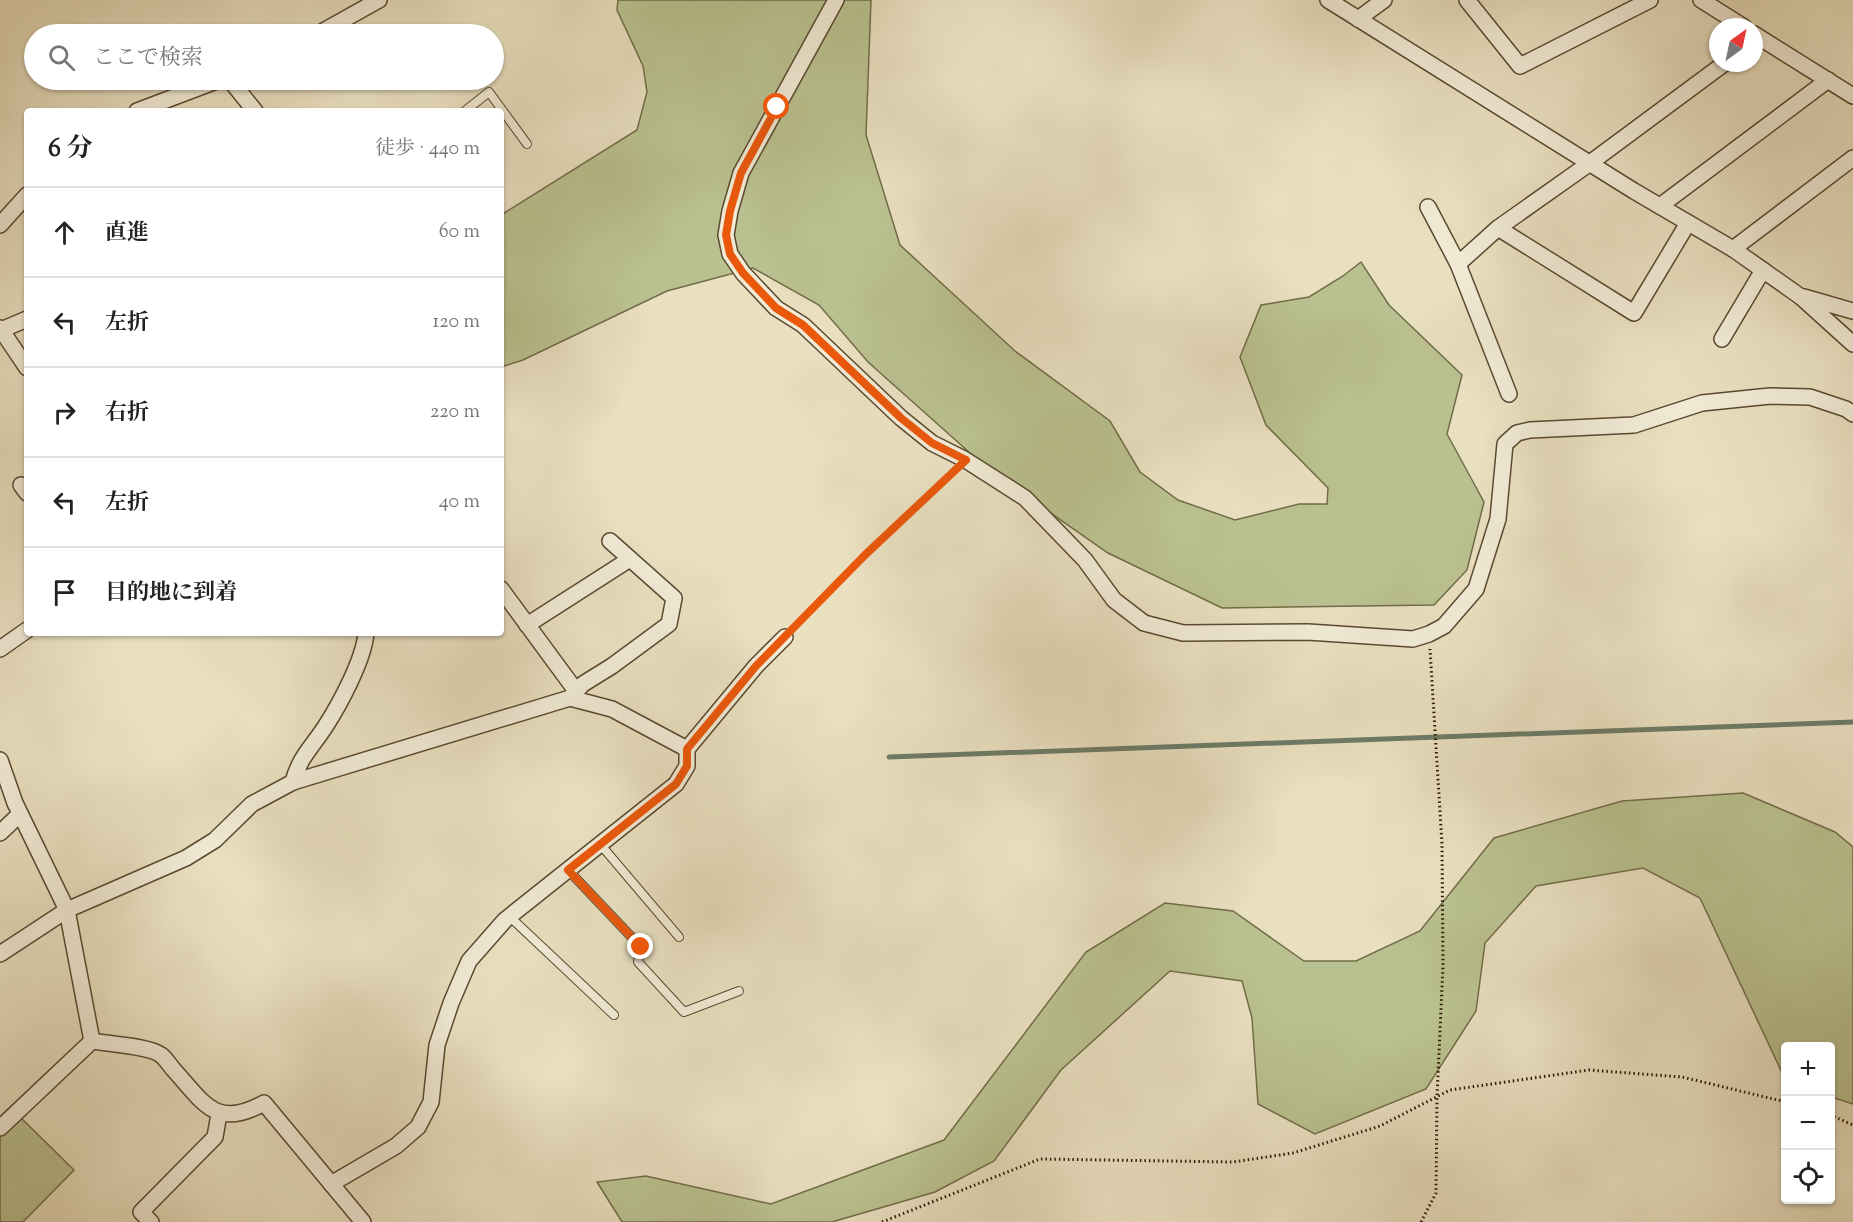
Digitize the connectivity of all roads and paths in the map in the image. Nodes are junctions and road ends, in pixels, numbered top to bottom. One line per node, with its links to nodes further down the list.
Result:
1 (379, 0): 10 (street)
2 (836, 0): 43 (street)
3 (1328, 0): 9 (street)
4 (1384, 0): 9 (street)
5 (1467, 0): 6 (street)
6 (1650, 0)
7 (1701, 0): 8 (street)
8 (1730, 18)
9 (1358, 19): 24 (street)
10 (336, 24)
11 (1763, 41): 13 (street)
12 (1713, 72): 24 (street)
13 (1828, 80): 16 (street); 26 (street)
14 (193, 90): 17 (street)
15 (238, 90): 18 (street)
16 (1853, 96)
17 (145, 108)
18 (253, 108)
19 (469, 108): 20 (lane)
20 (501, 108)
21 (504, 113): 22 (lane)
22 (527, 144)
23 (1853, 158): 31 (street)
24 (1590, 163): 26 (street); 30 (street)
25 (24, 198): 29 (street)
26 (1660, 206): 28 (street)
27 (1428, 207): 32 (street)
28 (1688, 223): 30 (street); 31 (street)
29 (0, 225)
30 (1498, 228): 32 (street)
31 (1733, 249): 33 (street)
32 (1458, 264): 41 (street)
33 (1763, 270): 34 (street); 38 (street)
34 (1801, 297): 35 (street); 39 (street)
35 (1853, 311)
36 (24, 320): 37 (street)
37 (0, 329): 40 (street)
38 (1722, 339)
39 (1853, 344)
40 (24, 364)
41 (1509, 394)
42 (1853, 414): 49 (street)
43 (966, 460): 49 (street); 51 (path)
44 (610, 541): 45 (street)
45 (630, 559): 47 (street); 53 (street)
46 (504, 594): 47 (street)
47 (527, 625): 53 (street)
48 (24, 632): 52 (street)
49 (1429, 634): 68 (path)
50 (365, 636): 56 (street)
51 (785, 637): 54 (street)
52 (0, 649)
53 (573, 695): 54 (street); 56 (street)
54 (687, 749): 59 (street)
55 (0, 760): 57 (street)
56 (293, 782): 61 (street)
57 (20, 813): 58 (street); 61 (street)
58 (0, 833)
59 (600, 844): 60 (street); 63 (lane)
60 (568, 870): 62 (street); 65 (lane)
61 (67, 910): 64 (street); 67 (street)
62 (509, 916): 66 (lane); 74 (street)
63 (679, 937)
64 (0, 954)
65 (739, 991)
66 (614, 1015)
67 (92, 1041): 70 (street); 73 (street)
68 (1437, 1097): 69 (path); 77 (path); 78 (path)
69 (1781, 1101)
70 (219, 1114): 74 (street); 75 (street)
71 (1835, 1117): 72 (path)
72 (1853, 1125)
73 (0, 1128)
74 (330, 1184): 76 (street)
75 (151, 1222)
76 (363, 1222)
77 (882, 1222)
78 (1421, 1222)

